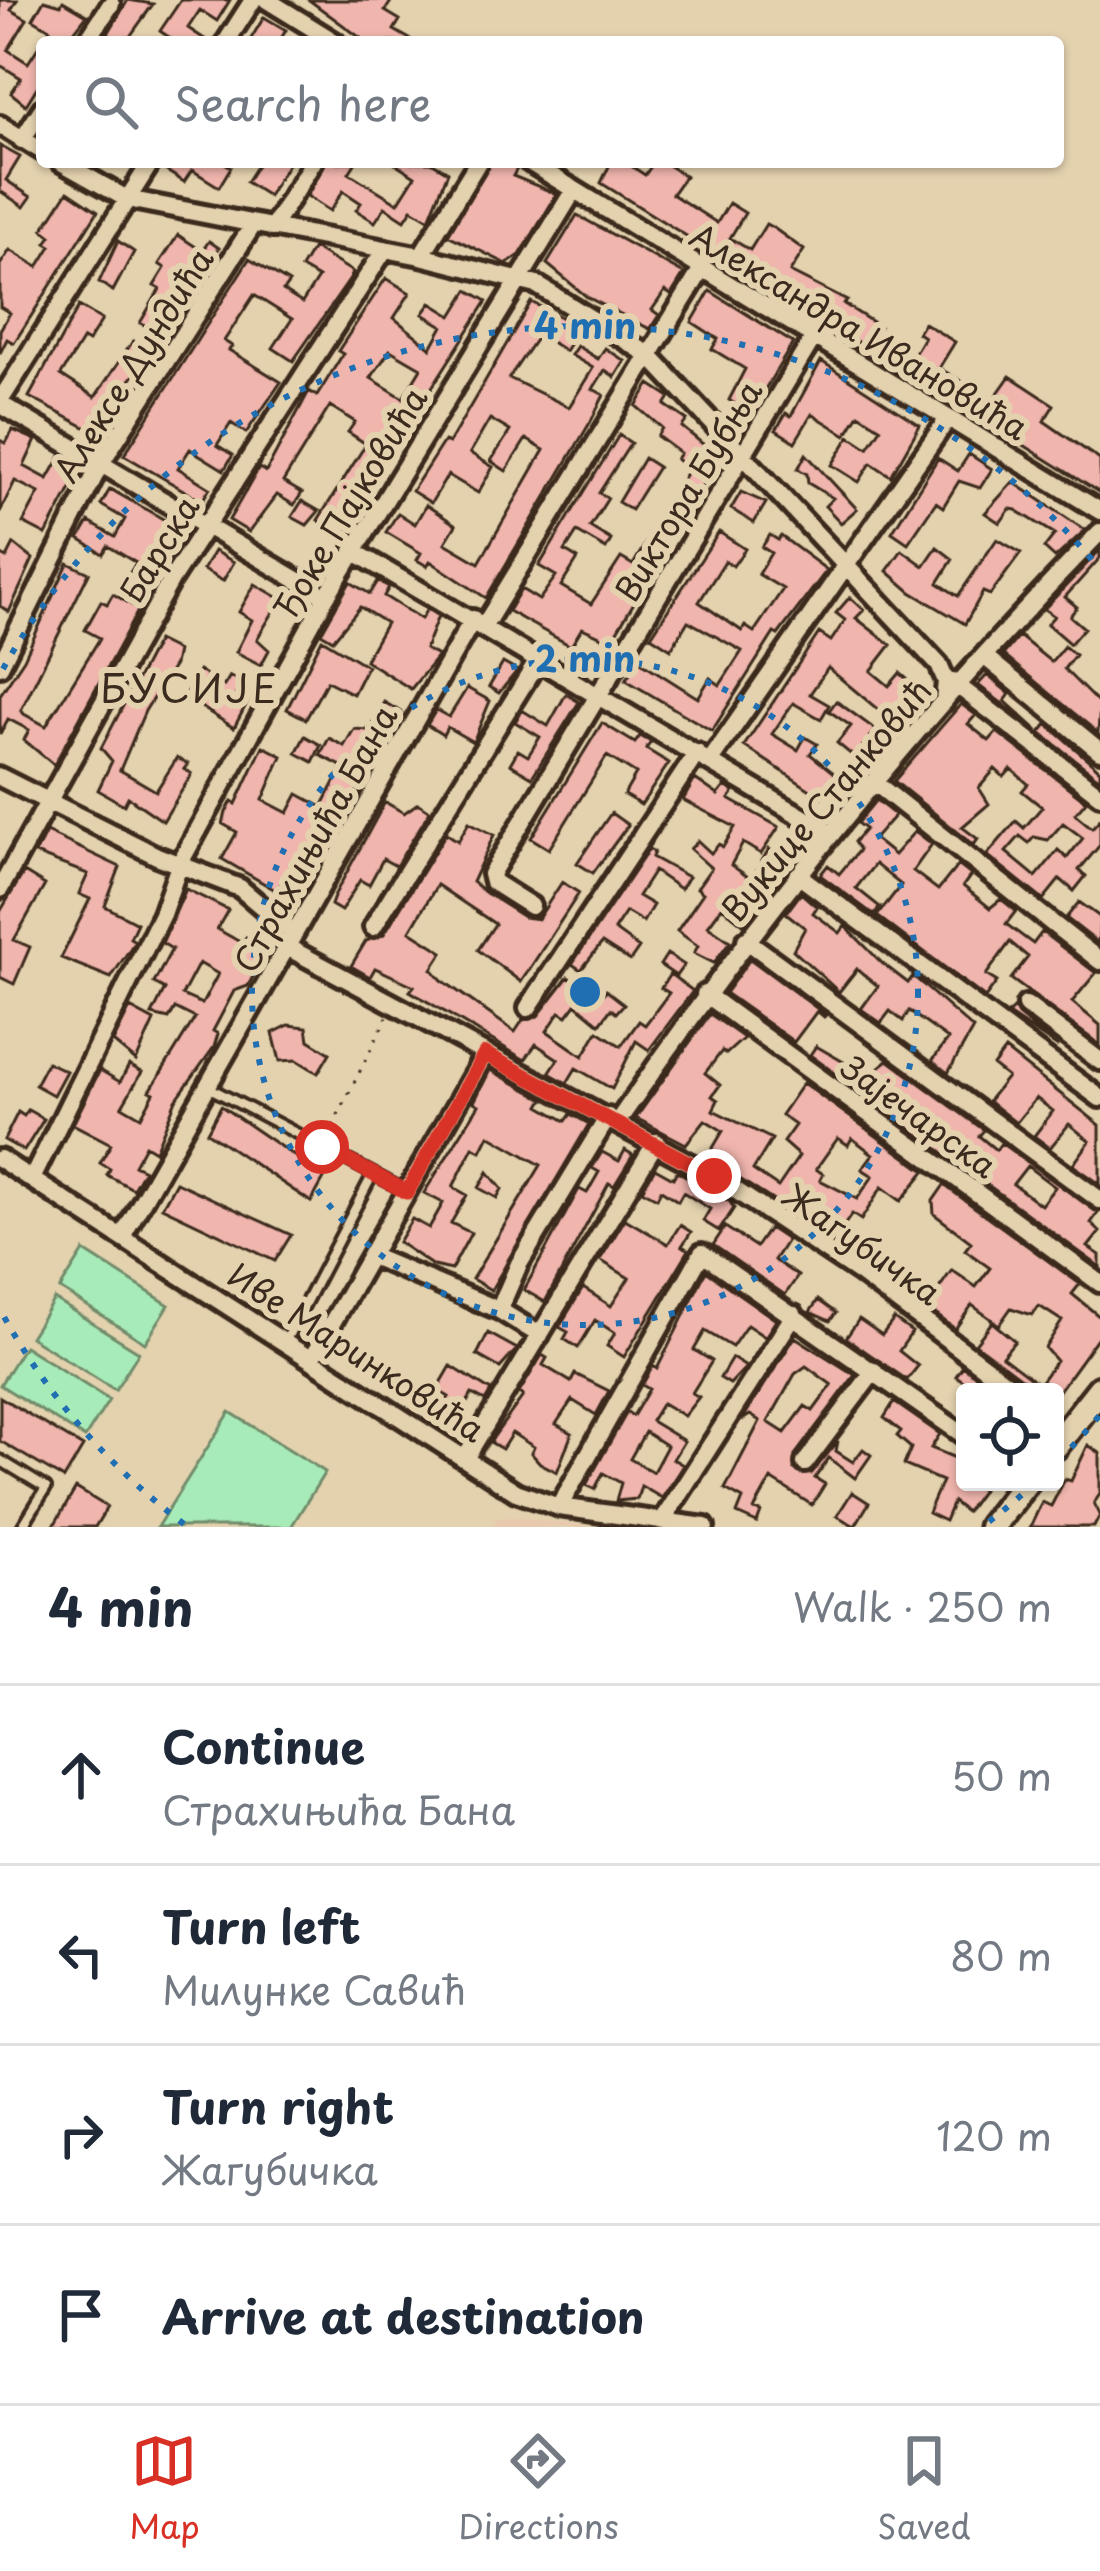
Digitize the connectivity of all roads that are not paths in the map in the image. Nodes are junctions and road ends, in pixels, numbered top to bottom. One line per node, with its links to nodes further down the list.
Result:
1 (253, 0): 5 (street)
2 (267, 0): 6 (street)
3 (111, 4): 4 (street)
4 (90, 36)
5 (230, 36)
6 (325, 36)
7 (36, 118): 9 (street)
8 (0, 125): 9 (street)
9 (22, 140): 10 (street)
10 (36, 148)
11 (71, 168): 17 (street)
12 (147, 168): 17 (street)
13 (308, 168): 18 (street, Алексе Дундића)
14 (474, 168): 20 (street)
15 (539, 168): 16 (street, Александра Ивановића)
16 (574, 190): 21 (street, Александра Ивановића); 22 (street, Ђоке Пајковића)
17 (127, 200): 18 (street); 25 (street)
18 (263, 226): 19 (street); 28 (street, Алексе Дундића)
19 (385, 249): 20 (street); 30 (street, Барска)
20 (421, 256): 22 (street)
21 (702, 268): 23 (street, Александра Ивановића); 24 (street, Страхињића Бана)
22 (520, 279): 24 (street); 32 (street, Ђоке Пајковића)
23 (813, 338): 26 (street, Александра Ивановића); 27 (street, Виктора Бубња)
24 (649, 355): 27 (street); 35 (street, Страхињића Бана)
25 (0, 403): 28 (street)
26 (947, 420): 29 (street, Александра Ивановића); 33 (street)
27 (744, 453): 33 (street); 40 (street, Виктора Бубња)
28 (101, 463): 30 (street); 38 (street, Алексе Дундића)
29 (1100, 511)
30 (206, 526): 34 (street); 46 (street, Барска)
31 (1100, 532): 37 (street, Вукице Станковић)
32 (352, 550): 34 (street, Ђоке Пајковића); 35 (street)
33 (846, 568): 39 (street); 42 (street)
34 (326, 597): 48 (street, Ђоке Пајковића)
35 (478, 622): 36 (street); 54 (street, Страхињића Бана)
36 (538, 659): 40 (street); 52 (street)
37 (980, 661): 39 (street); 39 (street, Вукице Станковић); 41 (street)
38 (0, 666)
39 (948, 676): 44 (street, Вукице Станковић); 45 (street)
40 (599, 696): 42 (street); 51 (street, Виктора Бубња)
41 (1100, 752)
42 (703, 757): 47 (street); 58 (street)
43 (0, 777): 46 (street, Жагубичка)
44 (874, 782): 47 (street, Вукице Станковић); 55 (street)
45 (1100, 795)
46 (50, 803): 48 (street, Жагубичка); 50 (street, Барска)
47 (831, 834): 49 (street, Вукице Станковић)
48 (180, 863): 54 (street, Жагубичка); 67 (street, Ђоке Пајковића)
49 (798, 875): 53 (street, Вукице Станковић); 62 (street)
50 (0, 890)
51 (531, 906)
52 (373, 927)
53 (746, 940): 56 (street, Вукице Станковић); 69 (street)
54 (290, 941): 59 (street, Жагубичка); 61 (street, Страхињића Бана)
55 (1100, 961)
56 (705, 994): 63 (street, Вукице Станковић); 72 (street, Зајечарска)
57 (1026, 1005): 60 (street)
58 (528, 1008)
59 (485, 1054): 63 (street, Жагубичка); 68 (street)
60 (1100, 1061)
61 (208, 1087): 66 (lane); 70 (street, Страхињића Бана)
62 (1100, 1098)
63 (613, 1119): 64 (street, Жагубичка); 73 (street, Вукице Станковић)
64 (656, 1142): 75 (street); 79 (street, Жагубичка)
65 (0, 1159): 67 (street, Иве Маринковића)
66 (374, 1174): 68 (lane); 76 (lane)
67 (33, 1177): 70 (street, Иве Маринковића)
68 (407, 1192): 71 (street)
69 (1100, 1200)
70 (123, 1235): 76 (street, Иве Маринковића)
71 (371, 1256): 73 (street); 77 (street)
72 (1100, 1283)
73 (499, 1310): 75 (street)
74 (794, 1315): 78 (street); 87 (street); 88 (street)
75 (540, 1335): 83 (street)
76 (286, 1340): 77 (street, Иве Маринковића)
77 (312, 1358): 83 (street, Иве Маринковића)
78 (874, 1371): 82 (street); 85 (street)
79 (1006, 1383)
80 (1100, 1389): 81 (main road)
81 (1064, 1427)
82 (956, 1430)
83 (466, 1456): 87 (street, Иве Маринковића)
84 (0, 1460): 89 (lane)
85 (806, 1462)
86 (1019, 1491): 91 (main road)
87 (559, 1507): 88 (street, Иве Маринковића)
88 (663, 1524): 90 (street, Иве Маринковића)
89 (22, 1527)
90 (705, 1527)
91 (991, 1527)

